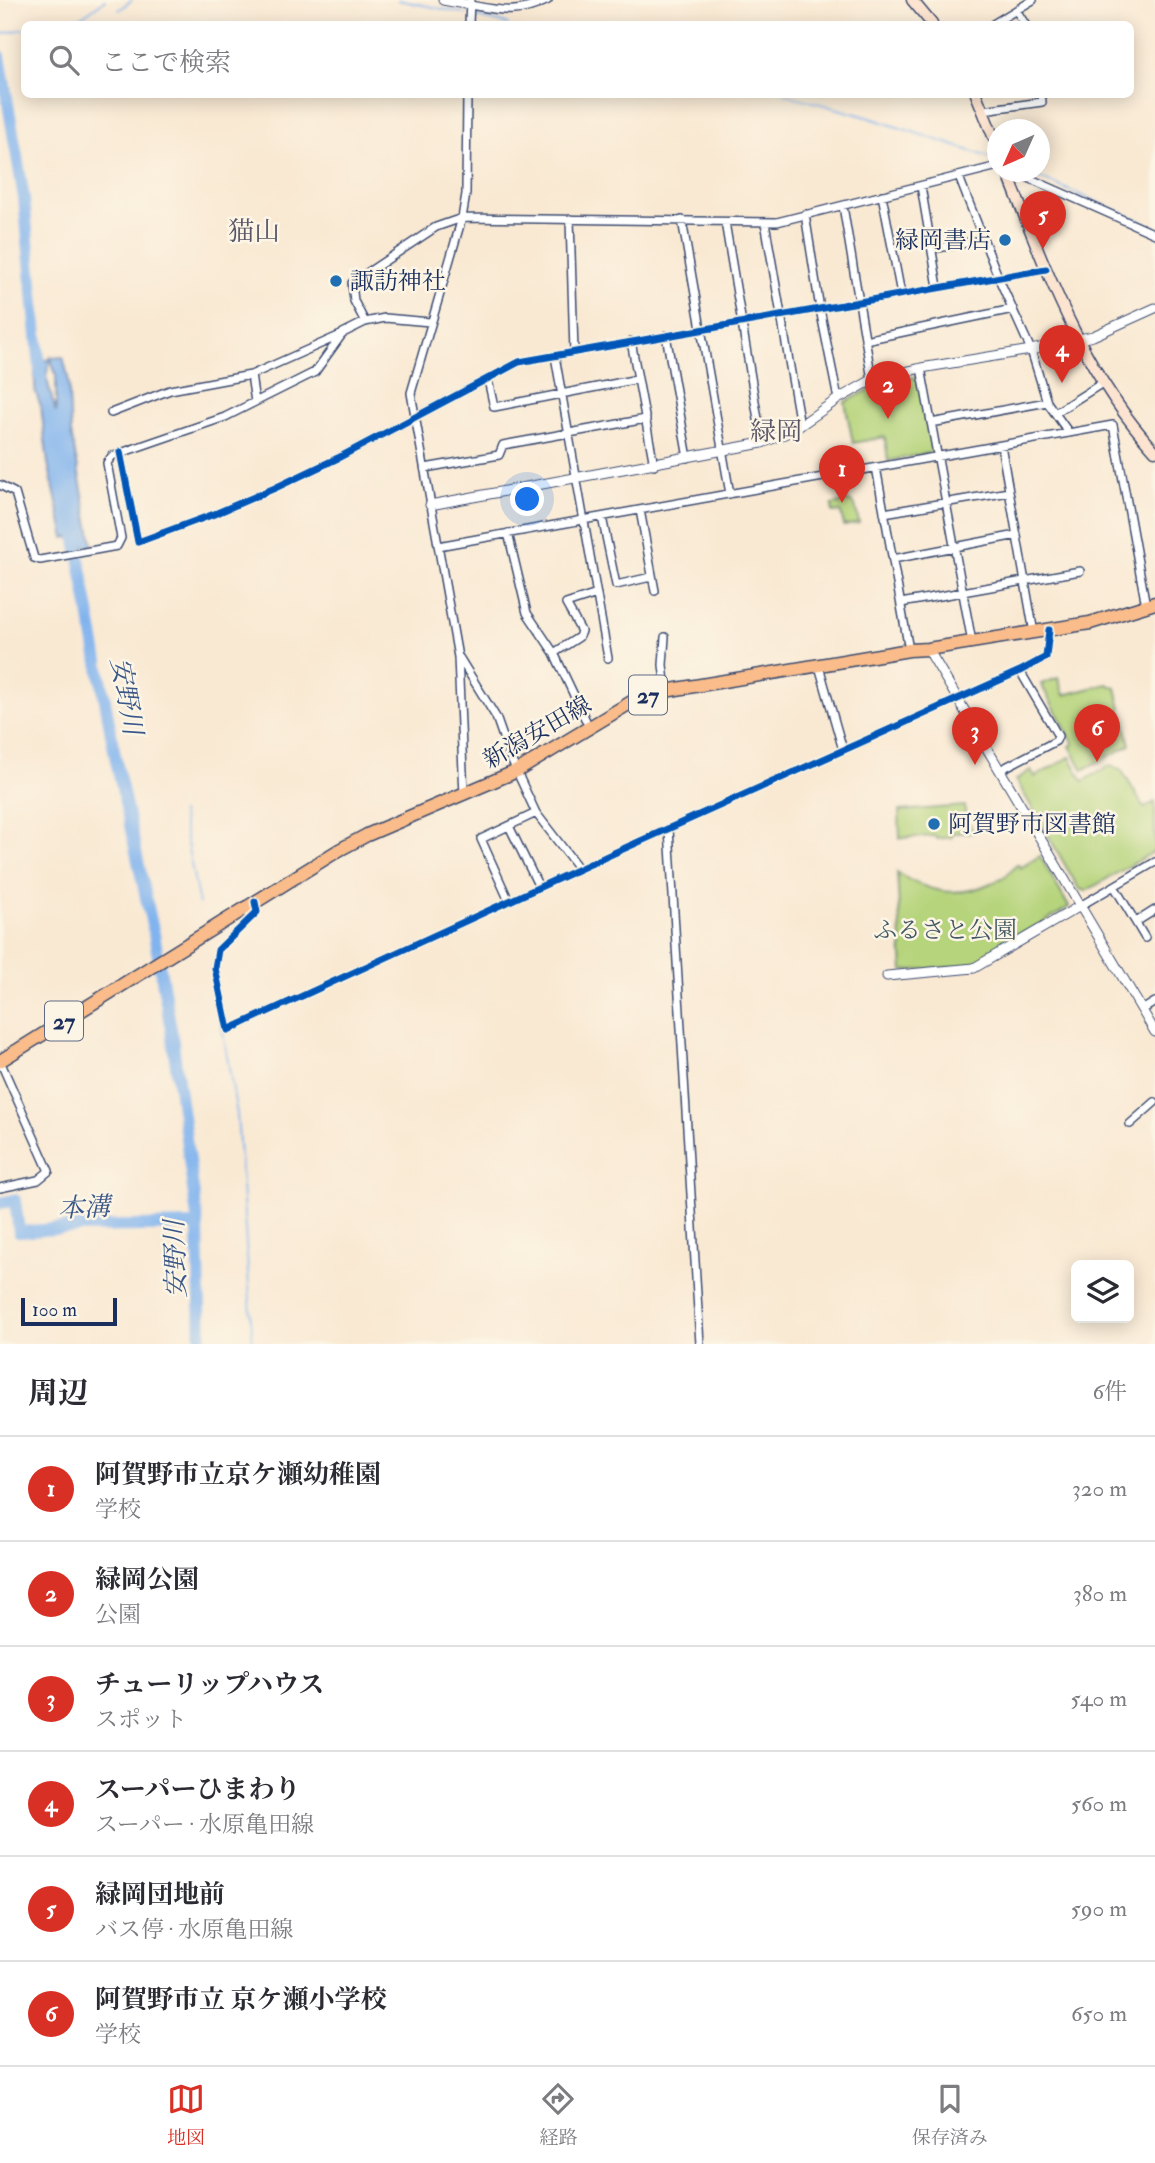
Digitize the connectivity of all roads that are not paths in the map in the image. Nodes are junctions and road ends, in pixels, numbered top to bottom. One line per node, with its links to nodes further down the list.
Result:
1 (443, 0): 5 (street)
2 (548, 0): 5 (street)
3 (912, 0): 8 (main road)
4 (1033, 0): 6 (street)
5 (470, 3): 7 (street)
6 (1016, 10): 9 (street); 10 (street)
7 (469, 21)
8 (930, 21)
9 (998, 21)
10 (1024, 21)
11 (467, 98): 24 (street)
12 (978, 98): 14 (main road)
13 (1042, 98): 14 (street)
14 (983, 110): 15 (main road)
15 (987, 120)
16 (987, 169): 17 (street)
17 (959, 177): 20 (street); 30 (street)
18 (1011, 182): 32 (main road)
19 (1038, 182): 29 (street)
20 (920, 186): 21 (street); 31 (street)
21 (882, 195): 22 (street); 35 (street)
22 (843, 206): 23 (street); 36 (street)
23 (804, 214): 28 (street); 38 (street)
24 (462, 218): 25 (street); 41 (street); 42 (street)
25 (570, 219): 26 (street); 51 (street)
26 (682, 220): 27 (street); 44 (street)
27 (725, 222): 28 (street); 43 (street)
28 (765, 222): 40 (street)
29 (1155, 234)
30 (983, 240): 31 (street); 33 (street)
31 (932, 249): 34 (street)
32 (1046, 269): 33 (street); 47 (main road)
33 (999, 279): 34 (street); 39 (street)
34 (938, 287): 35 (street)
35 (901, 294): 36 (street)
36 (859, 303): 38 (street); 48 (street)
37 (1155, 308): 47 (street)
38 (820, 309): 40 (street); 60 (street)
39 (1013, 309): 48 (street); 50 (street)
40 (781, 316): 43 (street); 68 (street)
41 (365, 322): 42 (street); 45 (street)
42 (430, 322): 65 (street)
43 (743, 323): 44 (street); 71 (street)
44 (703, 329): 46 (street); 73 (street)
45 (343, 333): 54 (street); 61 (street)
46 (666, 335): 49 (street); 77 (street)
47 (1077, 339): 50 (street); 58 (main road)
48 (865, 340): 57 (street)
49 (631, 341): 51 (street); 55 (street)
50 (1031, 351): 53 (street); 62 (street)
51 (574, 352): 52 (street)
52 (555, 356): 56 (street); 59 (street)
53 (921, 369): 57 (street); 67 (street)
54 (251, 375): 61 (street); 63 (street)
55 (638, 379): 59 (street); 66 (street)
56 (488, 380): 59 (street); 65 (street)
57 (872, 380): 60 (street)
58 (1104, 382): 64 (street); 74 (main road)
59 (562, 394): 69 (street)
60 (838, 399): 68 (street)
61 (255, 402): 75 (street)
62 (1047, 402): 64 (street); 67 (street)
63 (111, 413)
64 (1055, 413): 70 (street)
65 (415, 417): 75 (street); 80 (street)
66 (646, 419): 69 (street); 78 (street)
67 (931, 423): 76 (street)
68 (800, 425): 71 (street)
69 (568, 432): 80 (street); 81 (street)
70 (1069, 433): 72 (street); 103 (street)
71 (762, 443): 73 (street)
72 (1001, 445): 76 (street); 83 (street)
73 (723, 451): 77 (street); 84 (street)
74 (1155, 451)
75 (120, 452): 82 (street)
76 (937, 456): 79 (street); 85 (street)
77 (688, 458): 78 (street)
78 (654, 465): 81 (street)
79 (876, 467): 84 (street); 88 (street)
80 (425, 468): 86 (street)
81 (577, 479): 86 (street); 90 (street)
82 (0, 485)
83 (1009, 492): 85 (street); 92 (street)
84 (730, 494): 87 (street)
85 (946, 501): 88 (street); 94 (street)
86 (430, 505): 93 (street)
87 (640, 510): 89 (street); 97 (street)
88 (884, 513): 95 (street)
89 (602, 517): 90 (street); 97 (street)
90 (584, 520): 91 (street); 101 (street)
91 (508, 533): 93 (street); 110 (street)
92 (1017, 536): 94 (street); 98 (street)
93 (438, 546): 111 (street)
94 (954, 548): 95 (street); 100 (street)
95 (893, 559): 102 (street)
96 (1080, 571): 98 (street)
97 (651, 577): 99 (street)
98 (1025, 581): 100 (street); 105 (street)
99 (655, 591)
100 (963, 593): 102 (street); 107 (street)
101 (597, 594): 110 (street); 112 (street)
102 (901, 603): 109 (street)
103 (1151, 605): 104 (main road, 新潟安田線 / 27)
104 (1049, 630): 105 (main road, 新潟安田線 / 27); 114 (street)
105 (1034, 633): 107 (main road, 新潟安田線 / 27)
106 (664, 637): 115 (street)
107 (972, 642): 108 (main road, 新潟安田線 / 27)
108 (928, 649): 109 (main road, 新潟安田線 / 27); 116 (street)
109 (909, 650): 113 (main road, 新潟安田線 / 27)
110 (554, 653): 117 (street)
111 (458, 657): 120 (street); 121 (street)
112 (608, 658)
113 (819, 666): 115 (main road, 新潟安田線 / 27); 118 (street)
114 (1020, 671): 116 (street); 119 (street)
115 (667, 690): 117 (main road, 新潟安田線 / 27)
116 (957, 699): 118 (street); 119 (street)
117 (589, 727): 120 (main road, 新潟安田線 / 27)
118 (843, 750): 124 (street)
119 (1000, 770): 131 (street)
120 (517, 771): 121 (main road, 新潟安田線 / 27); 122 (street)
121 (464, 795): 130 (main road, 新潟安田線 / 27)
122 (536, 813): 123 (street); 126 (street)
123 (509, 826): 128 (street); 129 (street)
124 (669, 828): 126 (street); 143 (street)
125 (1155, 862): 127 (street)
126 (579, 869): 128 (street)
127 (1114, 886): 131 (street); 133 (street)
128 (539, 887): 129 (street)
129 (509, 901): 130 (street)
130 (255, 902): 139 (main road, 新潟安田線 / 27)
131 (1080, 906): 135 (street); 137 (street)
132 (1155, 910): 133 (street)
133 (1136, 922): 134 (street)
134 (1145, 938)
135 (887, 976)
136 (1155, 1002): 137 (street)
137 (1142, 1010): 138 (street)
138 (1155, 1032)
139 (0, 1061): 142 (street)
140 (1155, 1102): 141 (street)
141 (1130, 1124)
142 (0, 1188)
143 (700, 1344)

